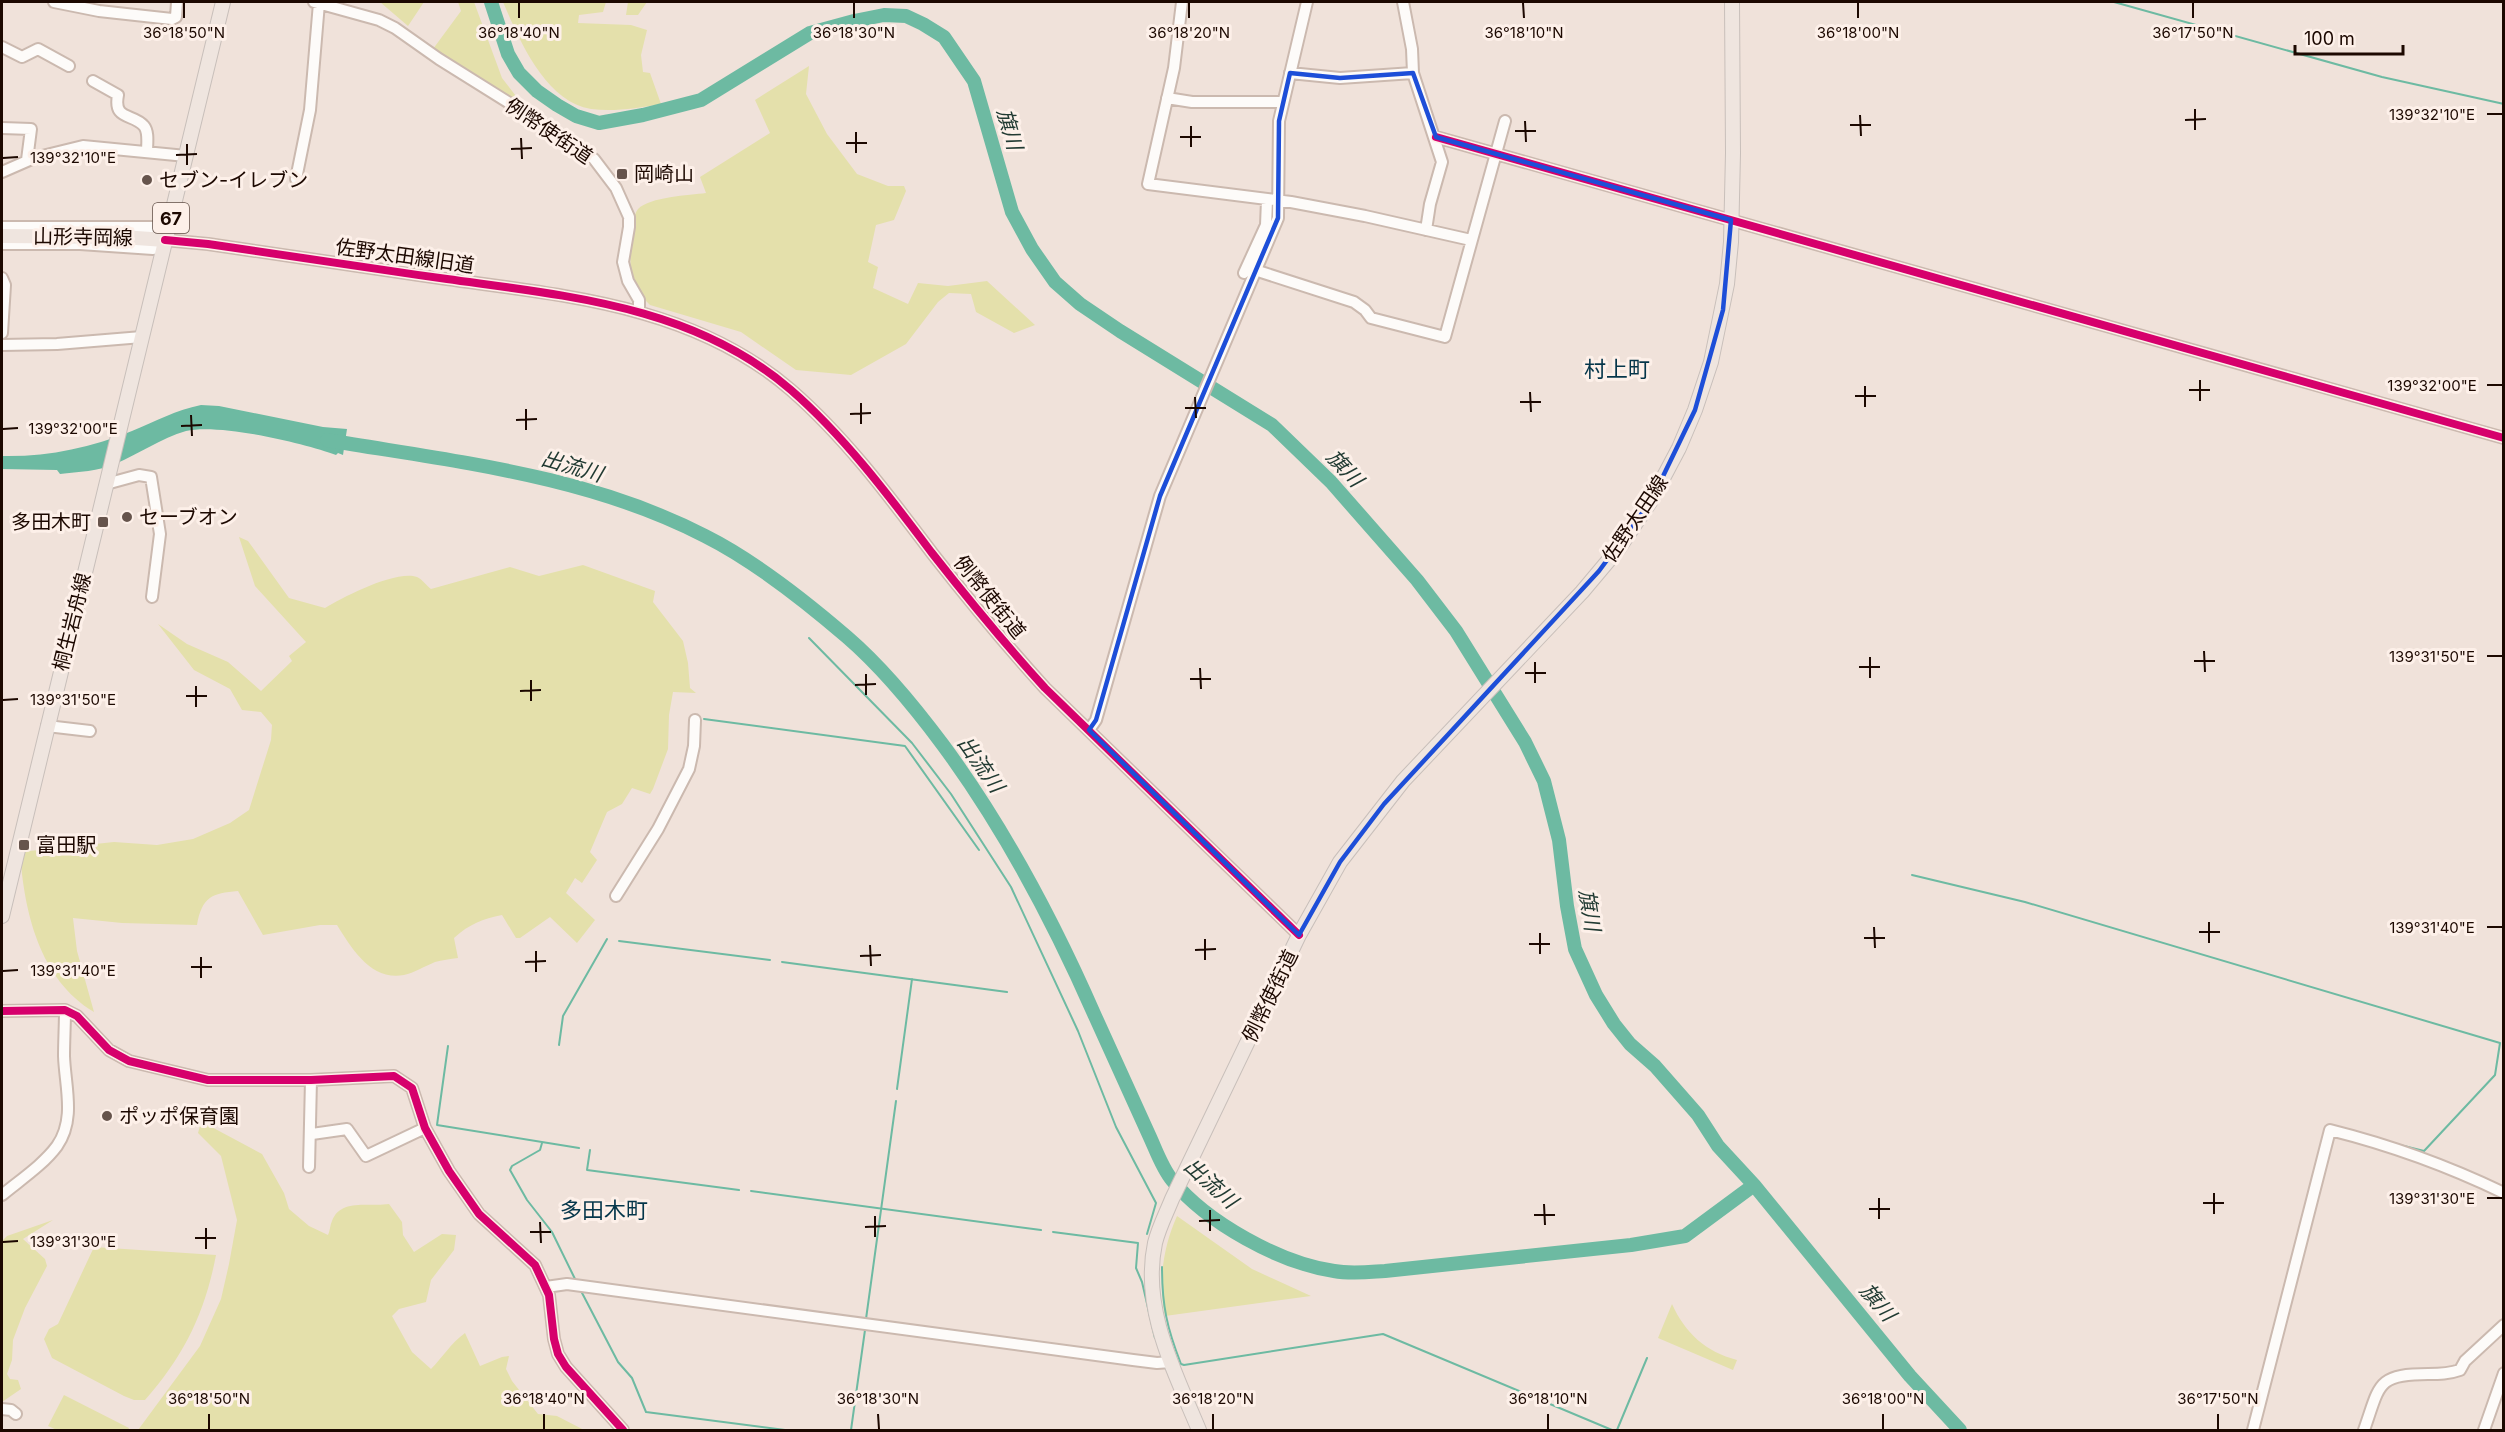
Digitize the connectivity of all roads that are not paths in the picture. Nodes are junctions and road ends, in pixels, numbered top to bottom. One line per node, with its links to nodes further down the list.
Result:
1 (54, 2): 2 (street)
2 (177, 2)
3 (223, 2): 21 (main road, 67)
4 (317, 2): 24 (street); 35 (street, 例幣使街道)
5 (1182, 2): 14 (street)
6 (1307, 2): 11 (street)
7 (1403, 2): 12 (street)
8 (1732, 2): 27 (main road, 佐野太田線)
9 (2, 47): 10 (street)
10 (69, 66)
11 (1290, 73): 12 (street); 15 (street)
12 (1413, 74): 18 (street)
13 (93, 81): 19 (street)
14 (1167, 98): 15 (street); 25 (street)
15 (1282, 102): 26 (street)
16 (1505, 121): 20 (street)
17 (2, 128): 22 (street)
18 (1436, 137): 20 (street); 29 (street)
19 (147, 152): 21 (street); 22 (street)
20 (1496, 153): 27 (street); 32 (street)
21 (186, 156): 31 (main road, 67)
22 (27, 160): 23 (street)
23 (2, 172)
24 (296, 179)
25 (1268, 200): 26 (street); 32 (street)
26 (1279, 201): 29 (street); 44 (street)
27 (1731, 220): 39 (street); 49 (main road, 佐野太田線)
28 (2, 227): 31 (street)
29 (1426, 230): 32 (street)
30 (2, 236): 31 (main road, 山形寺岡線)
31 (165, 240): 33 (street); 35 (street, 佐野太田線旧道); 37 (main road, 67)
32 (1472, 240)
33 (2, 244)
34 (2, 278): 36 (street)
35 (639, 310): 44 (street, 例幣使街道)
36 (2, 333)
37 (142, 337): 38 (street); 40 (main road, 桐生岩舟線 / 67)
38 (2, 345)
39 (2504, 438)
40 (106, 484): 41 (street); 43 (main road, 桐生岩舟線 / 67)
41 (152, 597)
42 (695, 720): 47 (street)
43 (47, 726): 45 (street); 46 (main road, 桐生岩舟線 / 67)
44 (1089, 730): 49 (street, 例幣使街道)
45 (90, 731)
46 (5, 883): 48 (main road, 桐生岩舟線 / 67)
47 (616, 896)
48 (2, 916)
49 (1299, 935): 60 (main road, 例幣使街道)
50 (65, 1010): 51 (street); 52 (street); 57 (street)
51 (2, 1011)
52 (311, 1080): 53 (street); 54 (street)
53 (425, 1128): 54 (street); 58 (street)
54 (312, 1134): 55 (street)
55 (309, 1167)
56 (2504, 1193): 66 (street)
57 (2, 1195)
58 (546, 1287): 60 (street); 64 (street)
59 (2504, 1325): 67 (street)
60 (1171, 1362): 65 (main road, 例幣使街道)
61 (2504, 1373): 68 (street)
62 (2, 1409): 63 (street)
63 (16, 1414)
64 (623, 1431)
65 (1199, 1431)
66 (2253, 1431)
67 (2364, 1431)
68 (2484, 1431)

